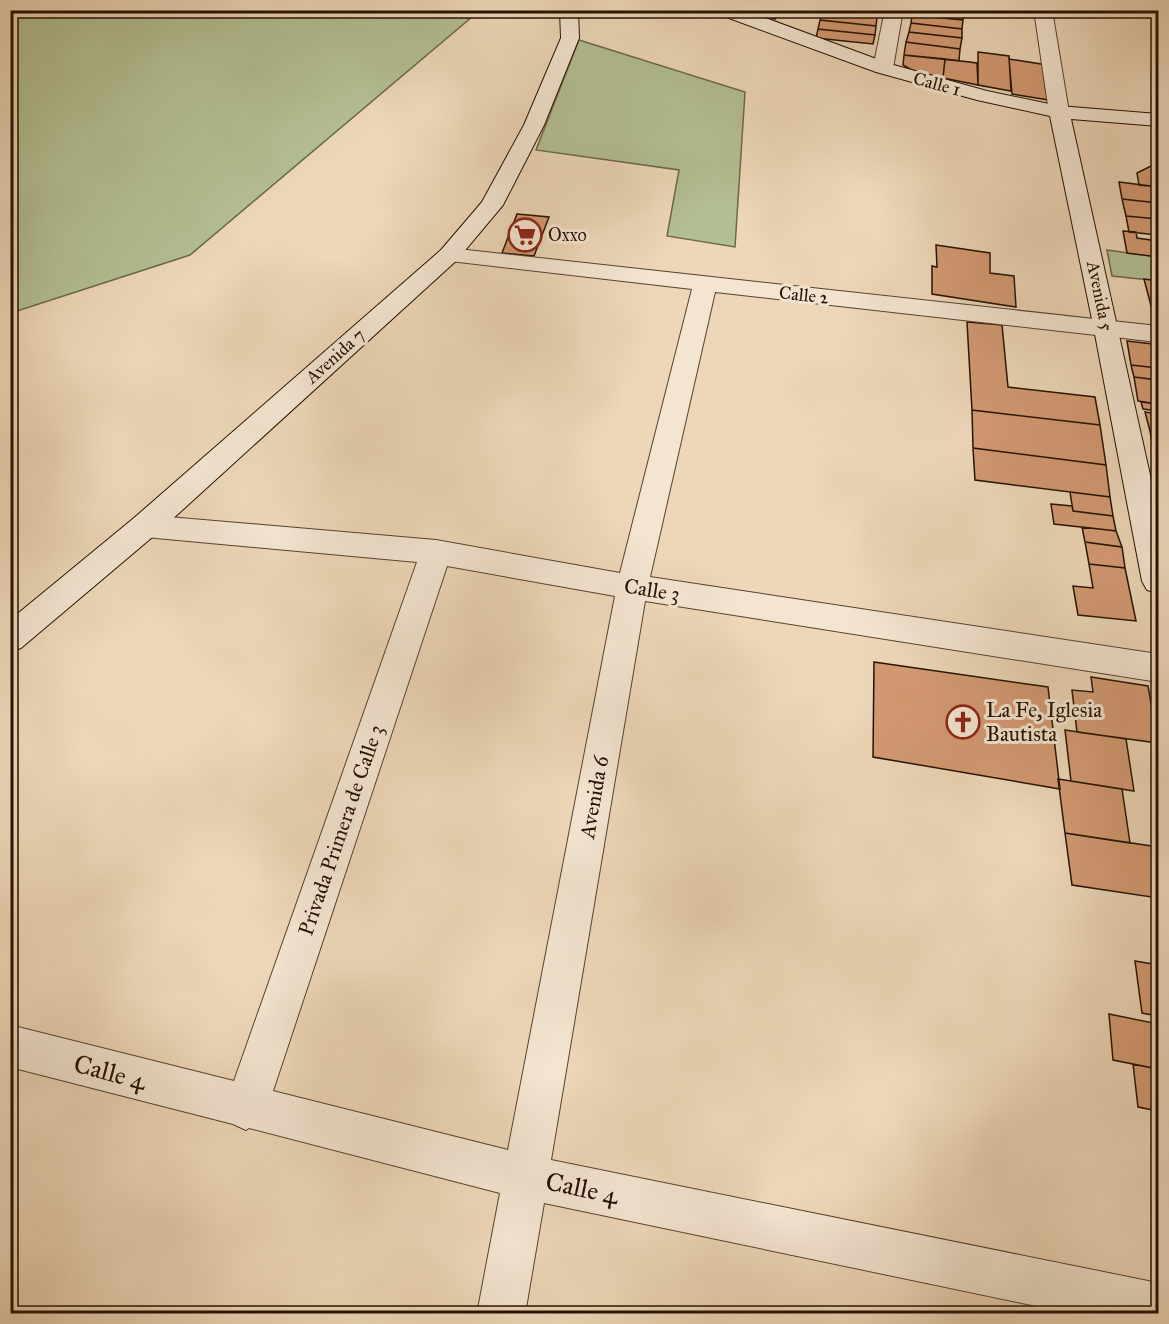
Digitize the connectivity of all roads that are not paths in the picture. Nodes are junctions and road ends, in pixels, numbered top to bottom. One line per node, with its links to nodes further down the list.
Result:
1 (569, 10): 10 (street, Avenida 7)
2 (724, 10): 7 (street, Calle 1)
3 (894, 10): 7 (street)
4 (1043, 10): 8 (street, Avenida 5)
5 (1132, 10): 6 (street)
6 (1158, 14)
7 (883, 68): 8 (street, Calle 1)
8 (1059, 112): 9 (street, Calle 1); 12 (street, Avenida 5)
9 (1158, 120)
10 (449, 255): 11 (street, Calle 2); 14 (street, Avenida 7)
11 (705, 285): 12 (street, Calle 2); 17 (street, Avenida 6)
12 (1107, 329): 13 (street, Calle 2); 16 (street, Avenida 5)
13 (1158, 334)
14 (145, 526): 15 (street, Calle 3); 18 (street, Avenida 7)
15 (436, 552): 17 (street, Calle 3); 21 (street, Privada Primera de Calle 3)
16 (1158, 581)
17 (632, 587): 19 (street, Calle 3); 22 (street, Avenida 6)
18 (10, 639)
19 (1158, 668)
20 (10, 1046): 21 (street, Calle 4)
21 (246, 1108): 22 (street, Calle 4)
22 (526, 1177): 23 (street, Calle 4); 24 (street, Avenida 6)
23 (1158, 1307)
24 (501, 1314)

